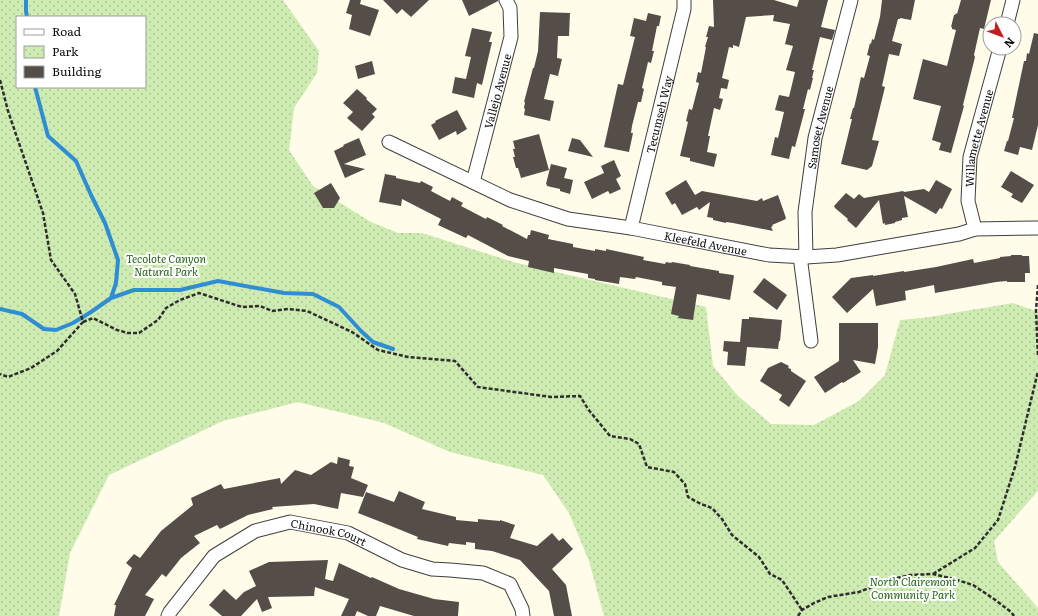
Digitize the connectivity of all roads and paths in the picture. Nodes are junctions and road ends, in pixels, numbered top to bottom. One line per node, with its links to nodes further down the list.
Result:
1 (506, 0): 9 (street, Vallejo Avenue)
2 (684, 0): 10 (street, Tecumseh Way)
3 (851, 0): 13 (street, Samoset Avenue)
4 (1013, 0): 5 (street)
5 (1009, 16)
6 (998, 56): 12 (street, Willamette Avenue)
7 (0, 80): 15 (path)
8 (389, 142): 9 (street, Kleefeld Avenue)
9 (473, 182): 10 (street, Kleefeld Avenue)
10 (631, 228): 13 (street, Kleefeld Avenue)
11 (1038, 228): 12 (street, Kleefeld Avenue)
12 (976, 229): 13 (street, Kleefeld Avenue)
13 (803, 256): 16 (street, Samoset Avenue)
14 (1038, 285): 17 (path)
15 (83, 322): 19 (path); 21 (path)
16 (811, 341)
17 (1038, 357)
18 (1038, 371): 20 (path)
19 (0, 374)
20 (933, 574): 21 (path); 25 (path)
21 (802, 610): 24 (path)
22 (168, 616): 23 (street, Chinook Court)
23 (523, 616)
24 (798, 616)
25 (1014, 616)

